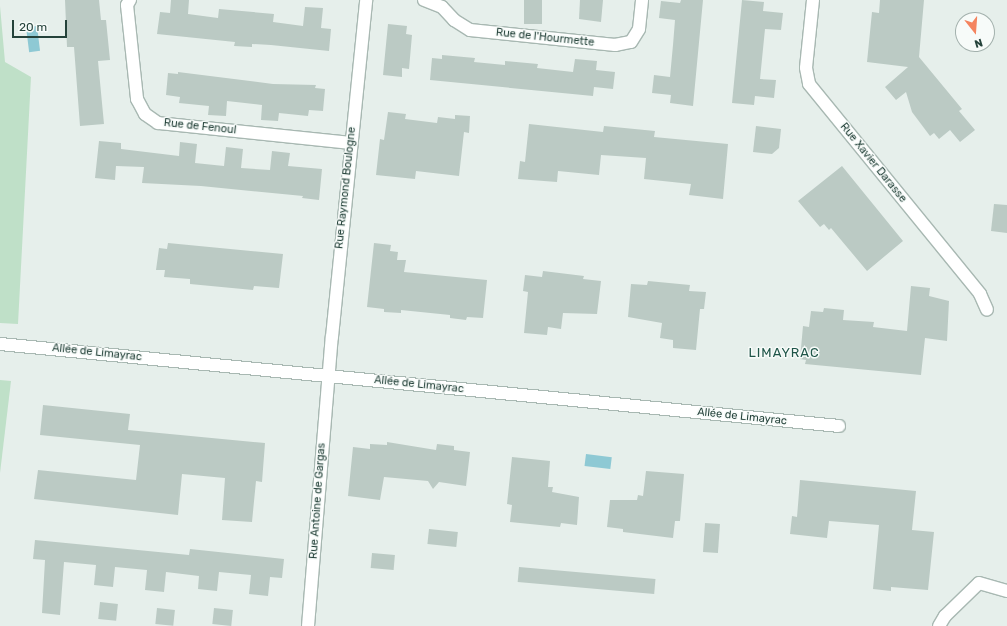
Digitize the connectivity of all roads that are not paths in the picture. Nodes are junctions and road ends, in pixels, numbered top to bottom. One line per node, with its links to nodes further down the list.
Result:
1 (130, 0): 6 (street, Rue de Fenoul)
2 (366, 0): 6 (street, Rue Raymond Boulogne)
3 (424, 0): 4 (street, Rue de l'Hourmette)
4 (642, 0)
5 (812, 0): 7 (street, Rue Xavier Darasse)
6 (350, 143): 9 (street, Rue Raymond Boulogne)
7 (987, 310)
8 (0, 344): 9 (street, Allée de Limayrac)
9 (328, 376): 10 (street, Allée de Limayrac); 12 (street, Rue Antoine de Gargas)
10 (839, 426)
11 (1007, 591): 13 (street)
12 (308, 626)
13 (939, 626)

